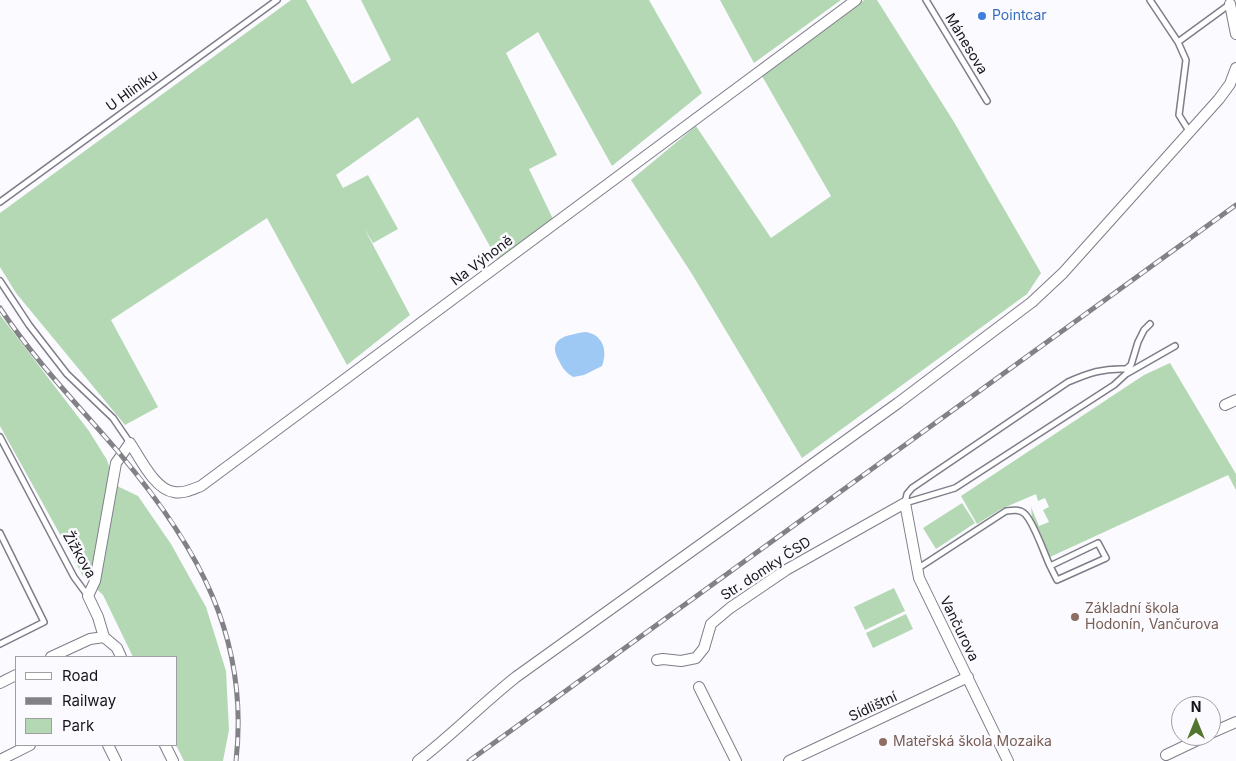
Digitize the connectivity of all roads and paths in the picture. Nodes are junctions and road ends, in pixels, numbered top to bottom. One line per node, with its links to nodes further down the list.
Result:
1 (277, 0): 11 (lane, U Hliníku)
2 (856, 0): 19 (street, Na Výhoně)
3 (926, 0): 9 (lane, Mánesova)
4 (1150, 0): 7 (lane)
5 (1231, 1): 6 (street); 7 (lane)
6 (1236, 34)
7 (1178, 42): 10 (lane)
8 (1236, 68): 10 (street)
9 (987, 101)
10 (1189, 132): 44 (street)
11 (0, 202)
12 (0, 281): 19 (lane)
13 (1150, 324): 15 (lane)
14 (1175, 346): 15 (lane)
15 (1126, 372): 20 (lane); 20 (lane)
16 (1236, 400): 17 (street)
17 (1225, 405)
18 (0, 437): 24 (lane, Žižkova)
19 (130, 443): 24 (street)
20 (905, 503): 23 (street, Vančurova); 29 (street, Str. domky ČSD)
21 (0, 533): 26 (lane)
22 (1050, 566): 22 (lane); 23 (lane)
23 (916, 569): 31 (street, Vančurova)
24 (88, 596): 25 (street, Žižkova)
25 (104, 637): 27 (street); 28 (street)
26 (0, 644)
27 (57, 656)
28 (120, 656)
29 (657, 660)
30 (15, 676): 32 (street)
31 (968, 678): 46 (street, Sídlištní); 47 (street, Vančurova)
32 (0, 683)
33 (699, 687): 45 (street)
34 (1236, 722): 35 (street)
35 (1221, 729)
36 (28, 746): 41 (street)
37 (108, 746): 42 (street)
38 (166, 746): 43 (street)
39 (1185, 746): 40 (street)
40 (1166, 755)
41 (0, 760)
42 (116, 761)
43 (173, 761)
44 (418, 761)
45 (736, 761)
46 (789, 761)
47 (1008, 761)

